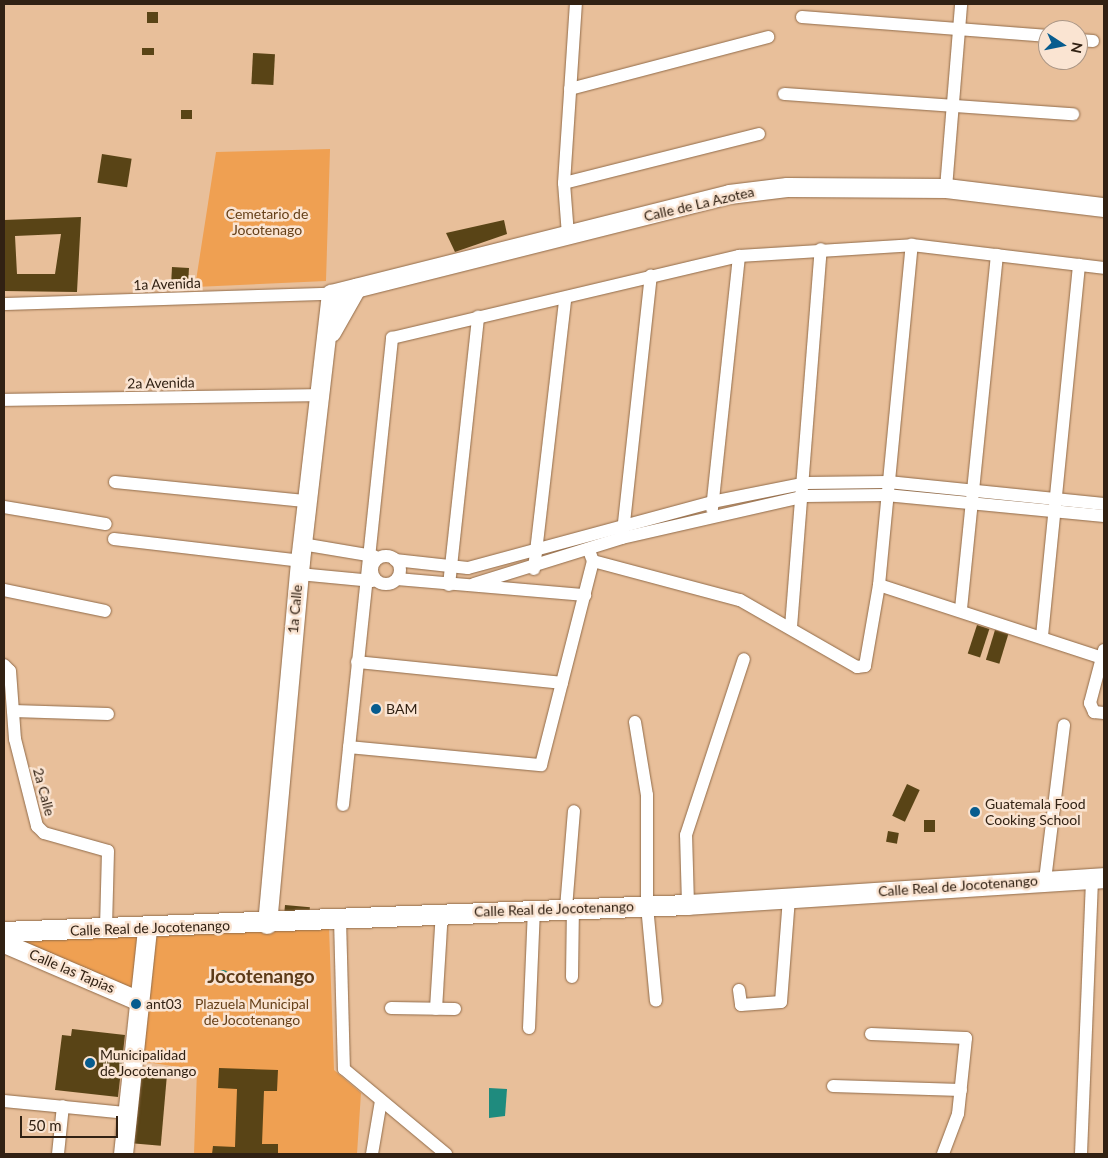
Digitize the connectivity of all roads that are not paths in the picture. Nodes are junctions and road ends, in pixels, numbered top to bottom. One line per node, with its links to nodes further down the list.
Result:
1 (576, 4): 9 (street)
2 (960, 4): 4 (street)
3 (802, 17): 4 (street)
4 (959, 27): 5 (street); 11 (street)
5 (1038, 35)
6 (768, 37): 9 (street)
7 (1088, 41): 8 (street)
8 (1093, 41)
9 (570, 89): 14 (street)
10 (784, 94): 11 (street)
11 (953, 106): 12 (street); 15 (street)
12 (1073, 114)
13 (759, 134): 14 (street)
14 (564, 183): 17 (street)
15 (946, 188): 16 (street, Calle de La Azotea); 17 (street, Calle de La Azotea)
16 (1104, 207)
17 (568, 235): 25 (street, Calle de La Azotea)
18 (912, 245): 19 (street); 20 (street); 35 (street)
19 (821, 249): 21 (street); 34 (street)
20 (997, 255): 22 (street); 37 (street)
21 (739, 256): 24 (street); 39 (street)
22 (1079, 265): 23 (street); 41 (street)
23 (1104, 268)
24 (651, 276): 27 (street); 46 (street)
25 (356, 288): 26 (street, Calle de La Azotea); 30 (street)
26 (332, 294): 28 (street, 1a Avenida); 30 (street, 1a Calle)
27 (565, 300): 29 (street); 49 (street)
28 (4, 304)
29 (478, 317): 50 (street); 54 (street)
30 (327, 340): 31 (street, 1a Calle)
31 (320, 395): 32 (street, 2a Avenida); 38 (street, 1a Calle)
32 (4, 400)
33 (115, 482): 38 (street)
34 (806, 482): 35 (street); 36 (street); 39 (street)
35 (887, 488): 36 (street); 37 (street); 59 (street)
36 (805, 496): 43 (street); 65 (street)
37 (971, 497): 41 (street); 63 (street)
38 (307, 501): 52 (street, 1a Calle)
39 (712, 502): 43 (street); 46 (street)
40 (1104, 504): 41 (street)
41 (1058, 505): 44 (street); 66 (street)
42 (4, 507): 45 (street)
43 (711, 516): 47 (street)
44 (1104, 516)
45 (106, 524)
46 (624, 525): 47 (street); 49 (street)
47 (622, 538): 51 (street)
48 (114, 539): 52 (street)
49 (536, 548): 54 (street); 55 (street)
50 (373, 556): 52 (street); 53 (street); 57 (street)
51 (591, 556): 55 (street); 62 (street); 65 (street)
52 (300, 560): 57 (street); 90 (street, 1a Calle)
53 (395, 560): 54 (street); 56 (street)
54 (452, 567): 60 (street)
55 (534, 569): 58 (street)
56 (397, 579): 57 (street); 60 (street)
57 (372, 581): 69 (street)
58 (474, 584): 60 (street); 62 (street)
59 (879, 584): 63 (street); 65 (street)
60 (449, 585)
61 (4, 590): 64 (street)
62 (585, 595): 71 (street)
63 (961, 609): 66 (street)
64 (105, 611)
65 (791, 627)
66 (1042, 636): 67 (street)
67 (1103, 654): 73 (street)
68 (744, 659): 84 (street)
69 (357, 662): 71 (street); 78 (street)
70 (7, 668): 72 (street, 2a Calle)
71 (562, 683): 78 (street)
72 (13, 711): 74 (street); 77 (street, 2a Calle)
73 (1104, 713)
74 (108, 714)
75 (635, 722): 85 (street)
76 (1064, 725): 82 (street)
77 (9, 738): 91 (street, 2a Calle)
78 (349, 747): 79 (street)
79 (343, 805)
80 (574, 811): 86 (street)
81 (1098, 878): 82 (main road, Calle Real de Jocotenango); 115 (street)
82 (1046, 880): 83 (main road, Calle Real de Jocotenango)
83 (789, 897): 84 (main road, Calle Real de Jocotenango); 96 (street)
84 (688, 905): 85 (main road, Calle Real de Jocotenango)
85 (647, 906): 86 (main road, Calle Real de Jocotenango); 98 (street)
86 (569, 908): 87 (main road, Calle Real de Jocotenango); 95 (street)
87 (534, 909): 88 (main road, Calle Real de Jocotenango); 102 (street)
88 (442, 912): 89 (main road, Calle Real de Jocotenango); 100 (street)
89 (340, 919): 90 (main road, Calle Real de Jocotenango); 107 (street)
90 (267, 924): 92 (main road, Calle Real de Jocotenango)
91 (106, 929): 92 (main road, Calle Real de Jocotenango); 93 (main road, Calle Real de Jocotenango)
92 (147, 930): 97 (street)
93 (4, 932)
94 (4, 943): 97 (street, Calle las Tapias)
95 (572, 977)
96 (739, 990)
97 (139, 1001): 109 (street)
98 (656, 1001)
99 (391, 1008): 100 (street)
100 (436, 1009): 101 (street)
101 (456, 1009)
102 (529, 1028)
103 (871, 1034): 105 (street)
104 (834, 1086): 105 (street)
105 (960, 1090): 114 (street)
106 (4, 1101): 108 (street)
107 (381, 1101): 112 (street); 113 (street)
108 (63, 1106): 109 (street); 110 (street)
109 (127, 1113): 111 (street)
110 (58, 1154)
111 (123, 1154)
112 (372, 1154)
113 (446, 1154)
114 (944, 1154)
115 (1081, 1154)

